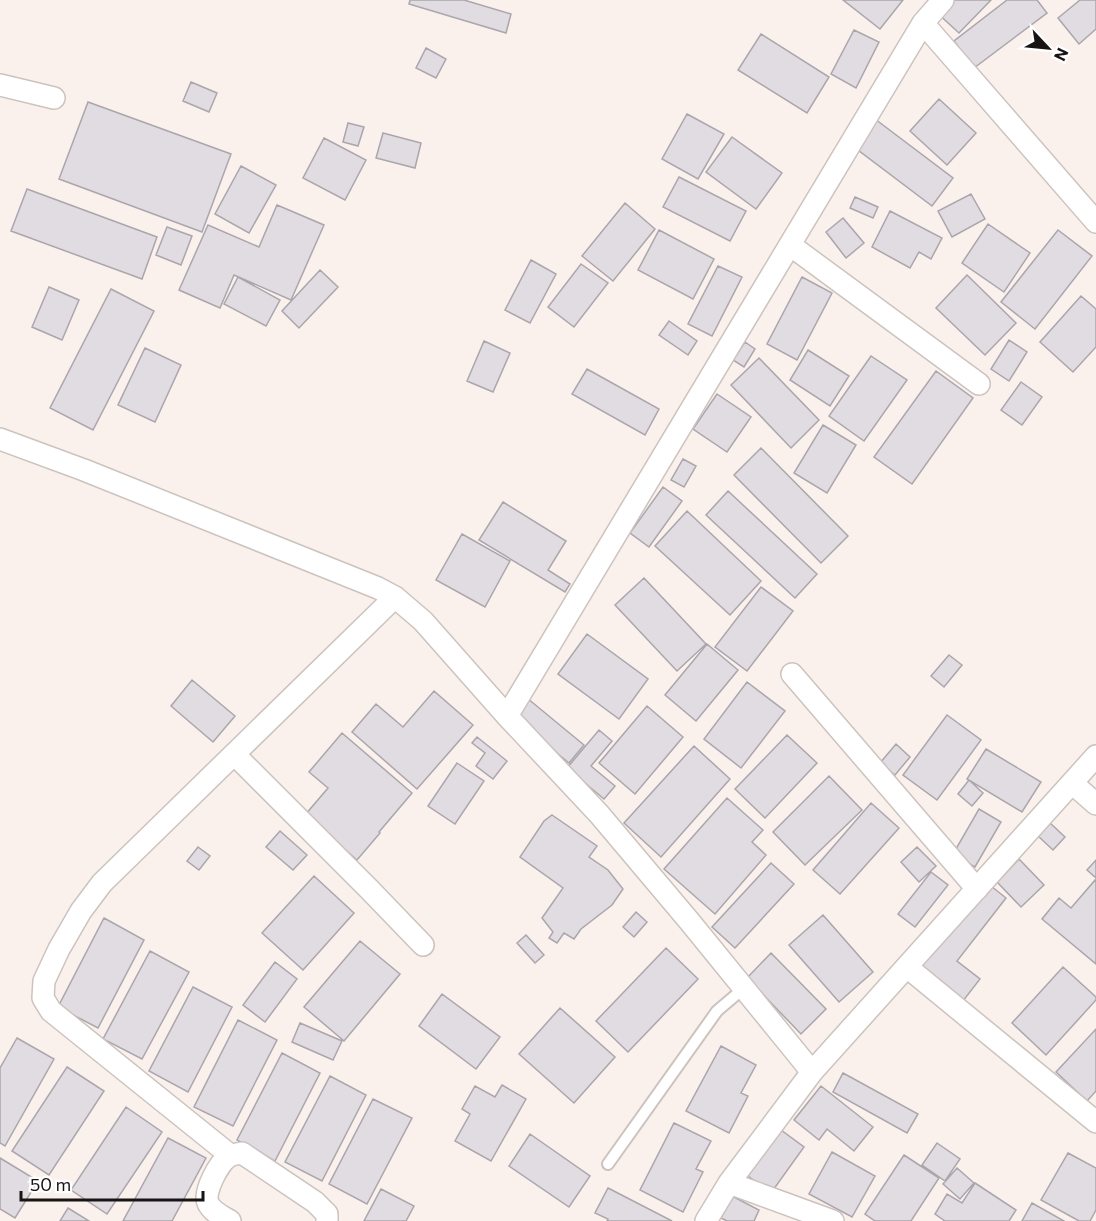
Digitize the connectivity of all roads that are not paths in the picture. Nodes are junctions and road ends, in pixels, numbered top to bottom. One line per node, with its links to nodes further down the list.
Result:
1 (943, 0): 2 (street)
2 (923, 23): 5 (street); 6 (street)
3 (0, 85): 4 (street)
4 (54, 98)
5 (1096, 222)
6 (790, 245): 7 (street); 11 (street)
7 (980, 384)
8 (0, 439): 9 (street)
9 (395, 597): 11 (street); 12 (street)
10 (792, 674): 16 (street)
11 (507, 716): 19 (street)
12 (234, 754): 17 (street); 22 (street)
13 (1096, 756): 14 (street)
14 (1072, 783): 15 (street); 16 (street)
15 (1096, 804)
16 (977, 889): 18 (street)
17 (423, 945)
18 (907, 967): 20 (street); 21 (street)
19 (744, 988): 20 (street); 23 (lane)
20 (812, 1072): 24 (street)
21 (1096, 1122)
22 (230, 1155): 25 (street); 26 (street)
23 (608, 1164)
24 (729, 1183): 27 (street); 28 (street)
25 (230, 1221)
26 (327, 1221)
27 (706, 1221)
28 (833, 1221)

